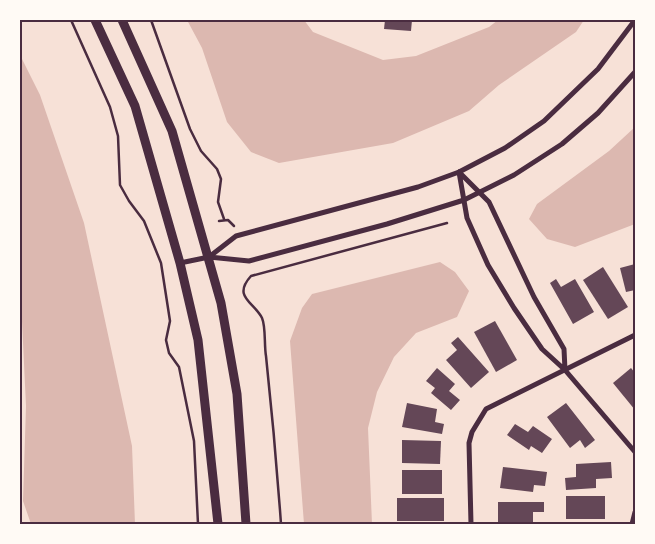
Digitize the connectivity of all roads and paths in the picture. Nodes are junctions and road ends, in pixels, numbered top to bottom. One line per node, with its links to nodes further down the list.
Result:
1 (71, 20): 15 (path)
2 (94, 20): 17 (main road)
3 (122, 20): 16 (main road)
4 (151, 20): 10 (path)
5 (635, 20): 7 (street)
6 (635, 72): 8 (street)
7 (459, 172): 8 (street); 9 (street); 16 (street)
8 (480, 193): 9 (street); 19 (street)
9 (464, 200): 16 (street); 19 (street)
10 (224, 219): 11 (path); 13 (path)
11 (218, 222)
12 (447, 223): 25 (path)
13 (234, 226)
14 (160, 244): 15 (path)
15 (155, 245): 22 (path)
16 (209, 257): 17 (street); 24 (main road)
17 (180, 263): 23 (main road)
18 (635, 335): 19 (street)
19 (565, 370): 20 (street); 26 (street)
20 (635, 452)
21 (635, 512): 27 (street)
22 (198, 524)
23 (218, 524)
24 (246, 524)
25 (281, 524)
26 (471, 524)
27 (632, 524)

